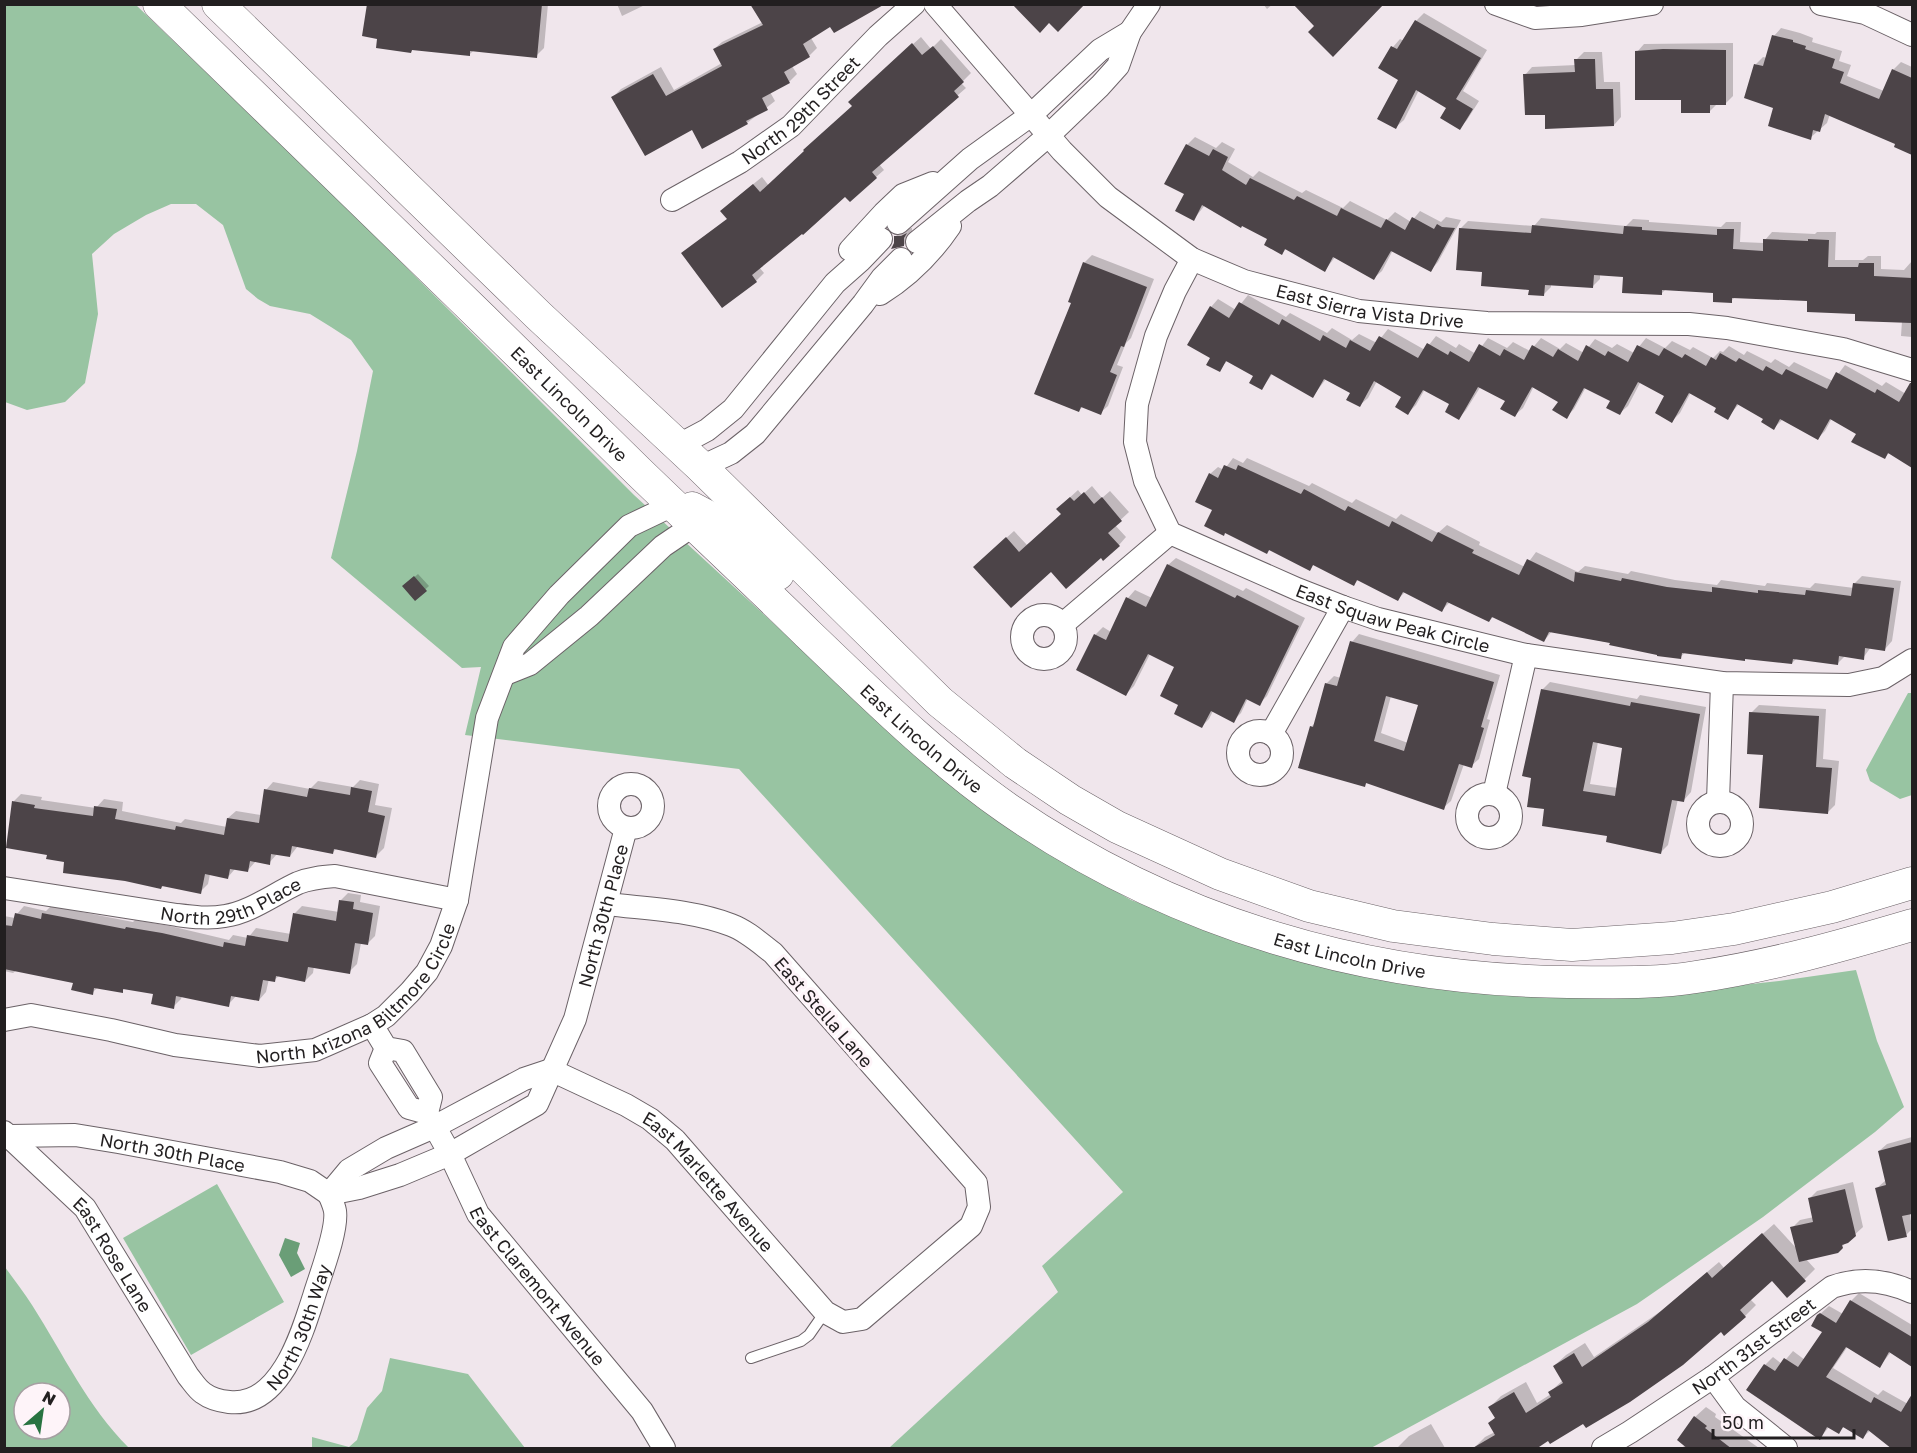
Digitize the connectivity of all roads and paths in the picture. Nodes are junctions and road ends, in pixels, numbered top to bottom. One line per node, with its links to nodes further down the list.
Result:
1 (159, 4): 16 (main road, East Lincoln Drive)
2 (218, 4): 25 (main road, East Lincoln Drive)
3 (914, 4): 14 (street, North 29th Street)
4 (935, 4): 11 (street, East Sierra Vista Drive)
5 (1149, 4): 9 (street)
6 (1496, 4): 7 (street)
7 (1652, 4)
8 (1821, 4): 10 (street)
9 (1130, 33): 11 (street); 12 (street)
10 (1912, 35)
11 (1031, 115): 12 (street, East Sierra Vista Drive); 13 (street)
12 (1049, 135): 15 (street); 21 (street, East Sierra Vista Drive)
13 (948, 177): 17 (street); 22 (street)
14 (672, 200)
15 (968, 201): 19 (street); 23 (street)
16 (386, 223): 26 (main road); 27 (main road, East Lincoln Drive)
17 (898, 223)
18 (881, 239): 22 (street)
19 (917, 242)
20 (901, 259): 23 (street)
21 (1192, 259): 24 (street, East Sierra Vista Drive); 28 (street)
22 (835, 283): 25 (street)
23 (863, 304): 26 (street)
24 (1912, 370)
25 (677, 446): 26 (main road, East Lincoln Drive)
26 (700, 467): 29 (main road, East Lincoln Drive)
27 (683, 515): 29 (main road); 35 (street); 35 (street, North Arizona Biltmore Circle)
28 (1170, 533): 30 (street, East Squaw Peak Circle); 31 (street)
29 (795, 590): 32 (main road, East Lincoln Drive); 32 (main road, East Lincoln Drive)
30 (1343, 607): 33 (street, East Squaw Peak Circle); 37 (street)
31 (1063, 624)
32 (841, 634): 41 (main road, East Lincoln Drive); 45 (main road, East Lincoln Drive)
33 (1526, 655): 36 (street, East Squaw Peak Circle); 38 (street)
34 (1912, 660): 36 (street, East Squaw Peak Circle)
35 (505, 674): 43 (street, North Arizona Biltmore Circle)
36 (1722, 683): 39 (street)
37 (1271, 734)
38 (1494, 794)
39 (1718, 801)
40 (626, 828): 44 (street, North 30th Place)
41 (1912, 883)
42 (4, 888): 43 (street, North 29th Place)
43 (457, 900): 47 (street, North Arizona Biltmore Circle)
44 (607, 904): 48 (street, North 30th Place); 54 (street, East Stella Lane)
45 (1912, 925)
46 (4, 1020): 47 (street, North Arizona Biltmore Circle)
47 (372, 1025): 49 (street, East Claremont Avenue)
48 (551, 1070): 49 (street); 51 (street, North 30th Place); 54 (street, East Marlette Avenue)
49 (431, 1120): 51 (street, East Claremont Avenue); 52 (street)
50 (7, 1134): 52 (street, North 30th Place); 57 (street, East Rose Lane)
51 (450, 1154): 52 (street, North 30th Place); 58 (street, East Claremont Avenue)
52 (329, 1194): 57 (street, North 30th Way)
53 (1912, 1292): 56 (street, North 31st Street)
54 (834, 1317): 55 (lane)
55 (751, 1358)
56 (1713, 1377): 59 (street, North 31st Street); 60 (street)
57 (202, 1393)
58 (664, 1449)
59 (1603, 1449)
60 (1786, 1449)

